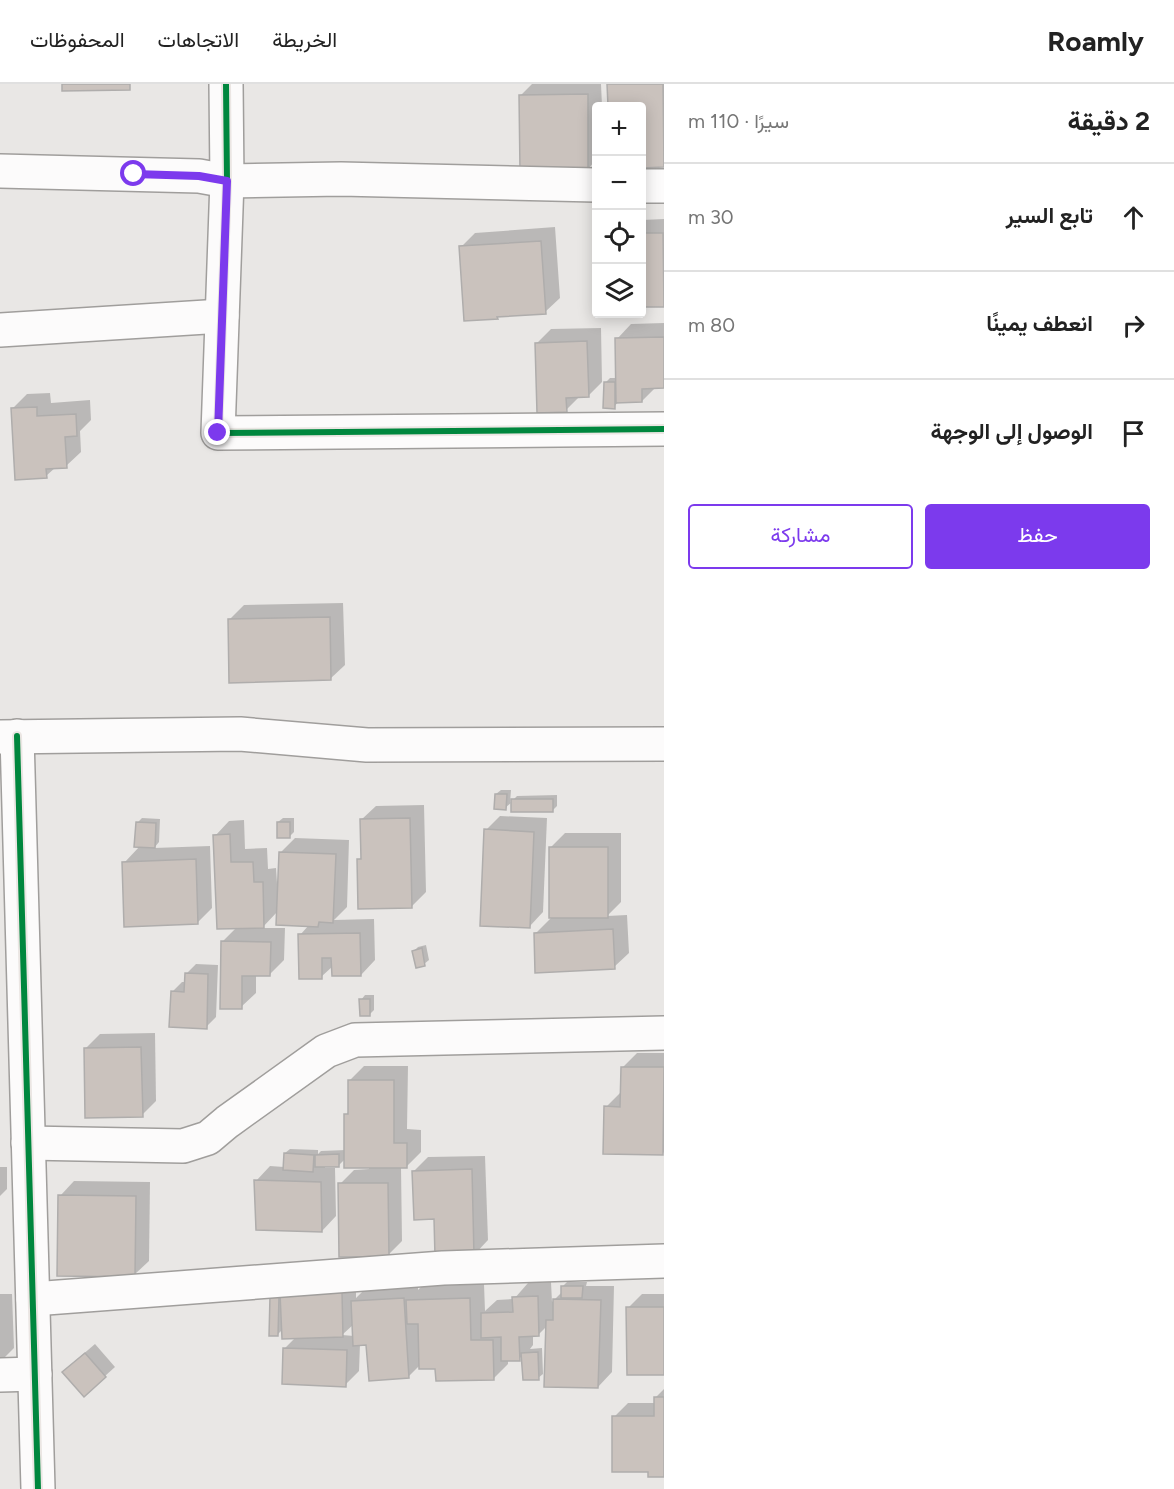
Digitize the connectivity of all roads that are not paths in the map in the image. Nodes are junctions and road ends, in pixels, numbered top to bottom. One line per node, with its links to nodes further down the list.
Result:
1 (226, 84): 3 (street)
2 (0, 171): 3 (street)
3 (227, 181): 4 (street); 7 (street)
4 (592, 185)
5 (646, 186): 6 (street)
6 (664, 186)
7 (222, 316): 8 (street); 9 (street)
8 (0, 330)
9 (664, 429)
10 (9, 737): 11 (street); 12 (street)
11 (664, 744)
12 (25, 1029): 14 (street); 15 (street)
13 (664, 1033): 15 (street)
14 (0, 1052)
15 (28, 1143): 17 (street)
16 (664, 1261): 17 (street)
17 (33, 1299): 18 (street)
18 (35, 1374): 19 (street); 20 (street)
19 (0, 1375)
20 (38, 1489)

